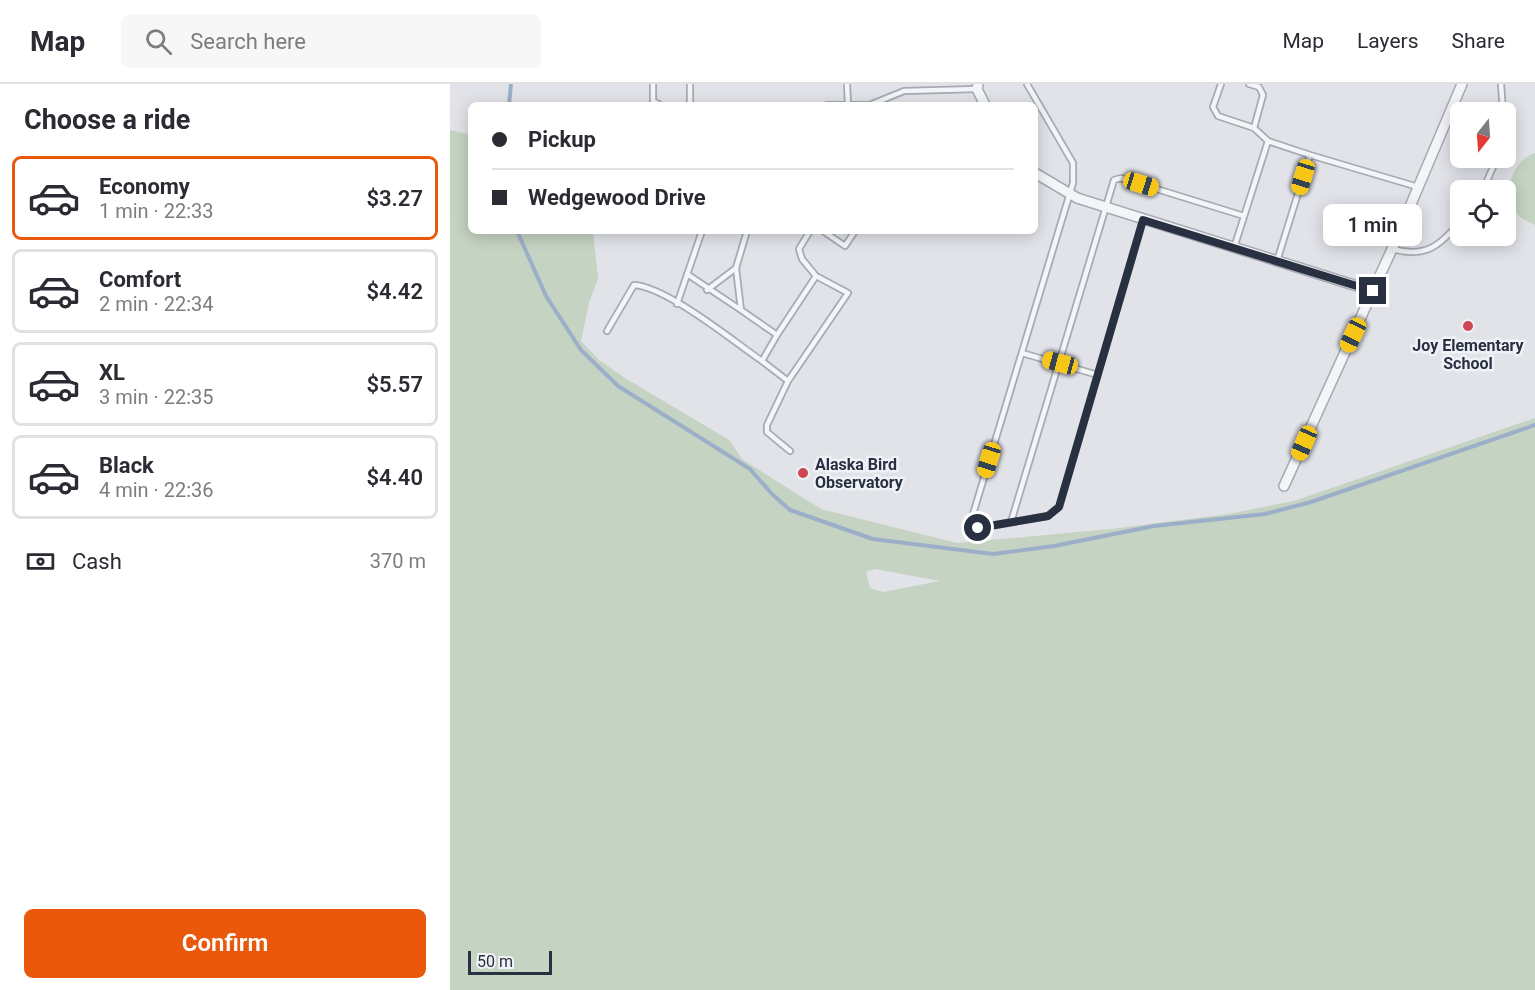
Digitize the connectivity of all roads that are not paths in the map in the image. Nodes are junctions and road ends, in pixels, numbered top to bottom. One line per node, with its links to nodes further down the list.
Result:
1 (653, 84): 10 (lane)
2 (690, 84): 11 (lane)
3 (847, 84): 12 (lane)
4 (1028, 84): 21 (lane)
5 (1221, 84): 16 (lane)
6 (1249, 84): 16 (lane)
7 (1462, 84): 20 (street)
8 (1501, 84): 15 (lane)
9 (977, 86): 13 (lane); 14 (street)
10 (656, 102)
11 (690, 102)
12 (849, 102)
13 (880, 102)
14 (984, 102)
15 (1502, 102)
16 (1254, 128): 17 (lane)
17 (1268, 141): 18 (lane); 23 (lane)
18 (1310, 155): 20 (lane); 33 (lane)
19 (1038, 175): 21 (street)
20 (1418, 187): 32 (street)
21 (1070, 195): 22 (street); 43 (lane)
22 (1105, 208): 23 (lane); 24 (street); 45 (lane)
23 (1244, 216): 31 (lane)
24 (1143, 220): 31 (street); 46 (lane)
25 (1450, 231): 32 (lane)
26 (701, 234): 35 (lane)
27 (746, 234): 34 (lane)
28 (808, 234): 36 (lane)
29 (827, 234): 30 (lane)
30 (853, 234)
31 (1234, 248): 33 (street)
32 (1392, 249): 38 (street)
33 (1277, 261): 38 (street)
34 (736, 268): 37 (lane); 40 (lane)
35 (687, 274): 37 (lane); 39 (lane)
36 (816, 276): 42 (lane); 47 (lane)
37 (707, 290): 40 (lane)
38 (1373, 291): 49 (street)
39 (677, 304): 41 (lane); 44 (lane)
40 (741, 310): 42 (lane)
41 (607, 331)
42 (777, 335): 44 (lane)
43 (1022, 353): 45 (lane); 50 (lane)
44 (762, 361): 47 (lane)
45 (1060, 363): 46 (lane); 50 (lane)
46 (1098, 375): 50 (lane)
47 (788, 381): 48 (lane)
48 (790, 452)
49 (1284, 486)
50 (1011, 522)

